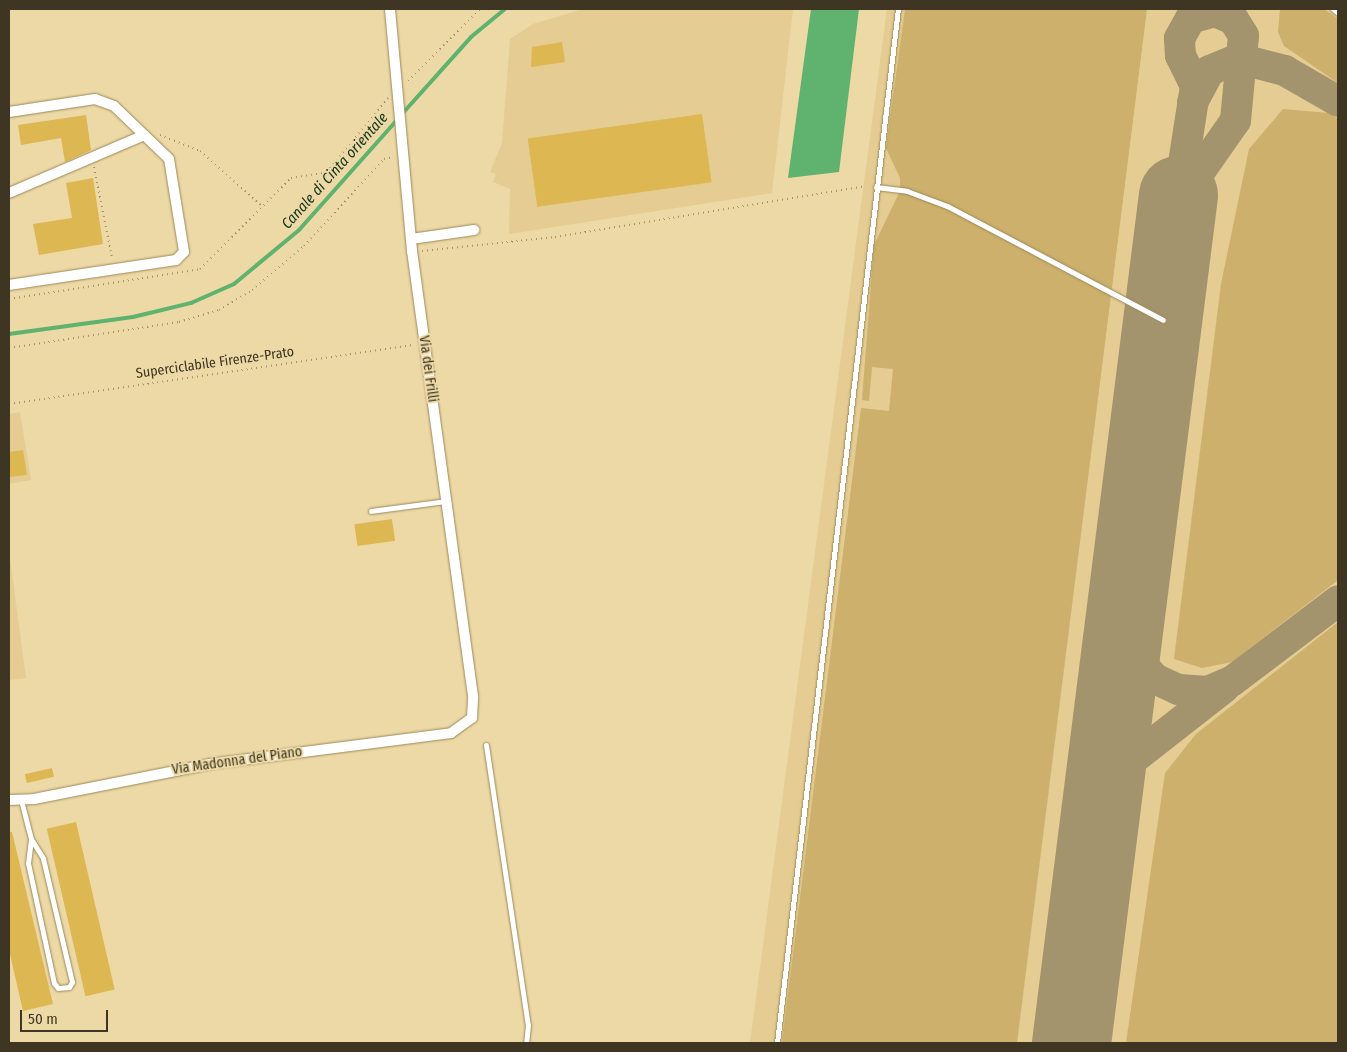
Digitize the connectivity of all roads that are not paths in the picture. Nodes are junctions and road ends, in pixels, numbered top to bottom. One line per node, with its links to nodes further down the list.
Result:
1 (390, 9): 10 (street, Via dei Frilli)
2 (898, 9): 7 (lane)
3 (1333, 9): 4 (lane)
4 (1338, 12)
5 (9, 112): 6 (street)
6 (144, 135): 8 (street); 11 (street)
7 (876, 187): 12 (lane); 21 (lane)
8 (9, 192)
9 (474, 230): 10 (street)
10 (411, 239): 13 (street, Via dei Frilli)
11 (9, 285)
12 (1162, 320)
13 (446, 501): 14 (lane); 15 (street, Via dei Frilli)
14 (371, 511)
15 (466, 726): 18 (street, Via Madonna del Piano)
16 (486, 745): 20 (lane)
17 (9, 800): 18 (street, Via Madonna del Piano)
18 (21, 800): 19 (lane)
19 (31, 839): 19 (lane)
20 (526, 1043)
21 (777, 1043)

